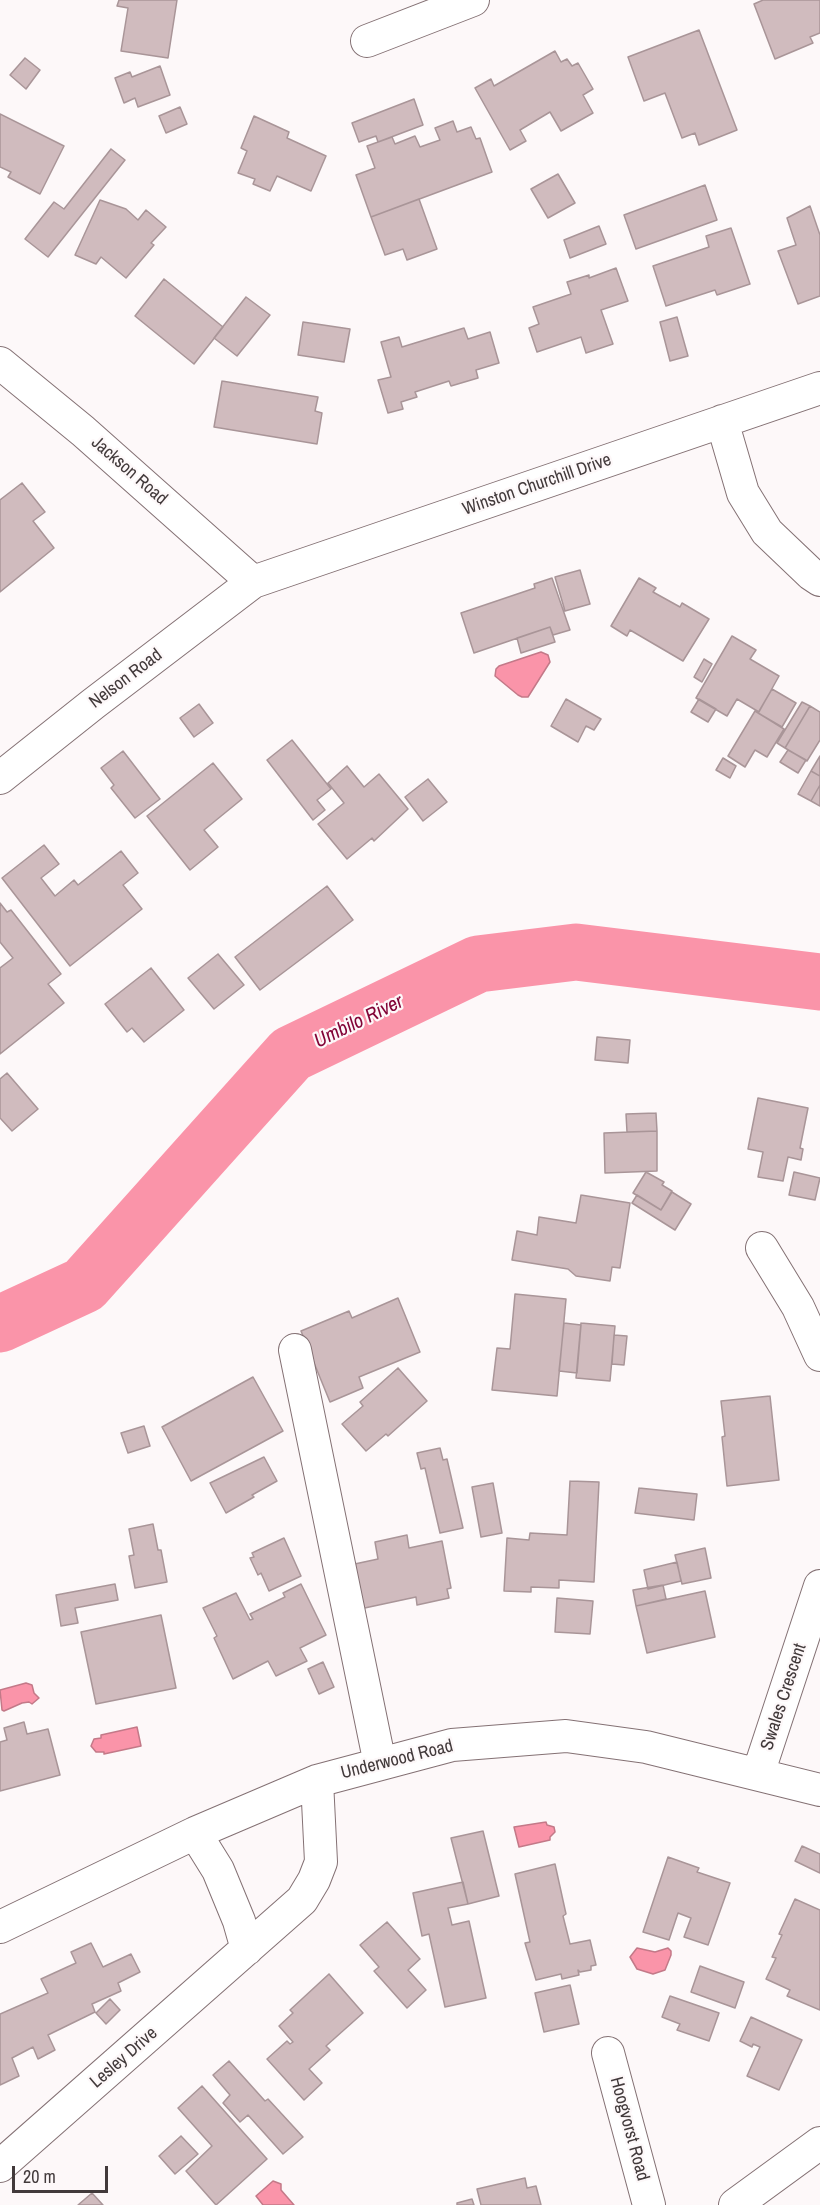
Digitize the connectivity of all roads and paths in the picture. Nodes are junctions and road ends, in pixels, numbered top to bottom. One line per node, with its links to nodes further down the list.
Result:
1 (473, 0): 2 (street)
2 (367, 41)
3 (0, 363): 7 (street, Jackson Road)
4 (820, 388): 5 (street, Winston Churchill Drive)
5 (722, 422): 6 (street); 7 (street, Winston Churchill Drive)
6 (820, 580)
7 (254, 582): 8 (street, Nelson Road)
8 (0, 778)
9 (762, 1248): 11 (street)
10 (295, 1350): 13 (street)
11 (820, 1354)
12 (820, 1586): 14 (street, Swales Crescent)
13 (380, 1764): 14 (street, Underwood Road); 15 (street, Underwood Road)
14 (758, 1774): 16 (street, Underwood Road)
15 (317, 1781): 17 (street, Underwood Road); 19 (street, Lesley Drive)
16 (820, 1790)
17 (195, 1833): 18 (street, Underwood Road); 19 (street)
18 (0, 1927)
19 (248, 1950): 22 (street, Lesley Drive)
20 (608, 2053): 23 (street, Hoogvorst Road)
21 (820, 2143): 24 (street)
22 (0, 2166)
23 (649, 2205)
24 (735, 2205)

